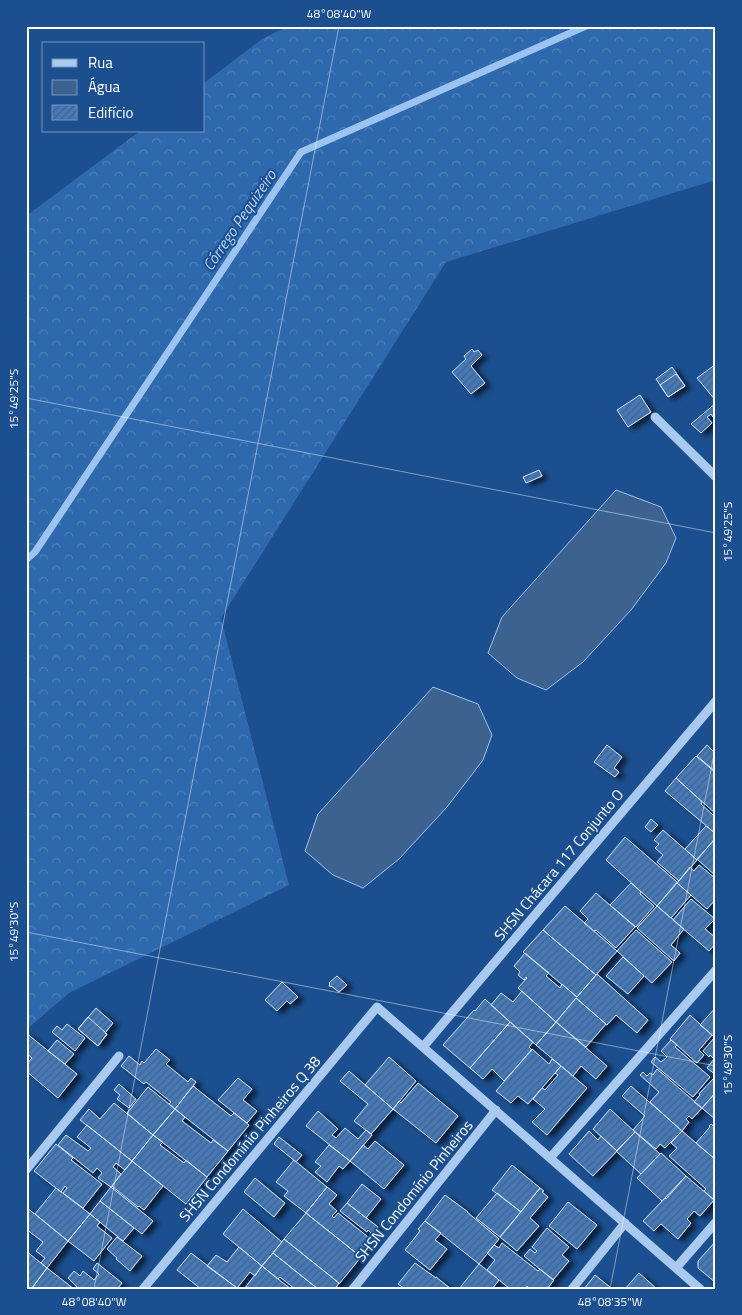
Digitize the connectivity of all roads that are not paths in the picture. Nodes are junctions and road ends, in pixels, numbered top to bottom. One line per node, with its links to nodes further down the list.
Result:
1 (655, 417): 2 (street)
2 (716, 477)
3 (716, 701): 5 (street, SHSN Chácara 117 Conjunto O)
4 (716, 970): 8 (street)
5 (422, 1047): 7 (street); 13 (street, SHSN Condomínio Pinheiros Q 38)
6 (118, 1056): 9 (street)
7 (496, 1110): 8 (street); 14 (street, SHSN Condomínio Pinheiros)
8 (550, 1158): 11 (street)
9 (26, 1170)
10 (716, 1222): 12 (street)
11 (625, 1223): 12 (street); 15 (street)
12 (676, 1268): 16 (street)
13 (143, 1289)
14 (353, 1289)
15 (572, 1289)
16 (700, 1289)

